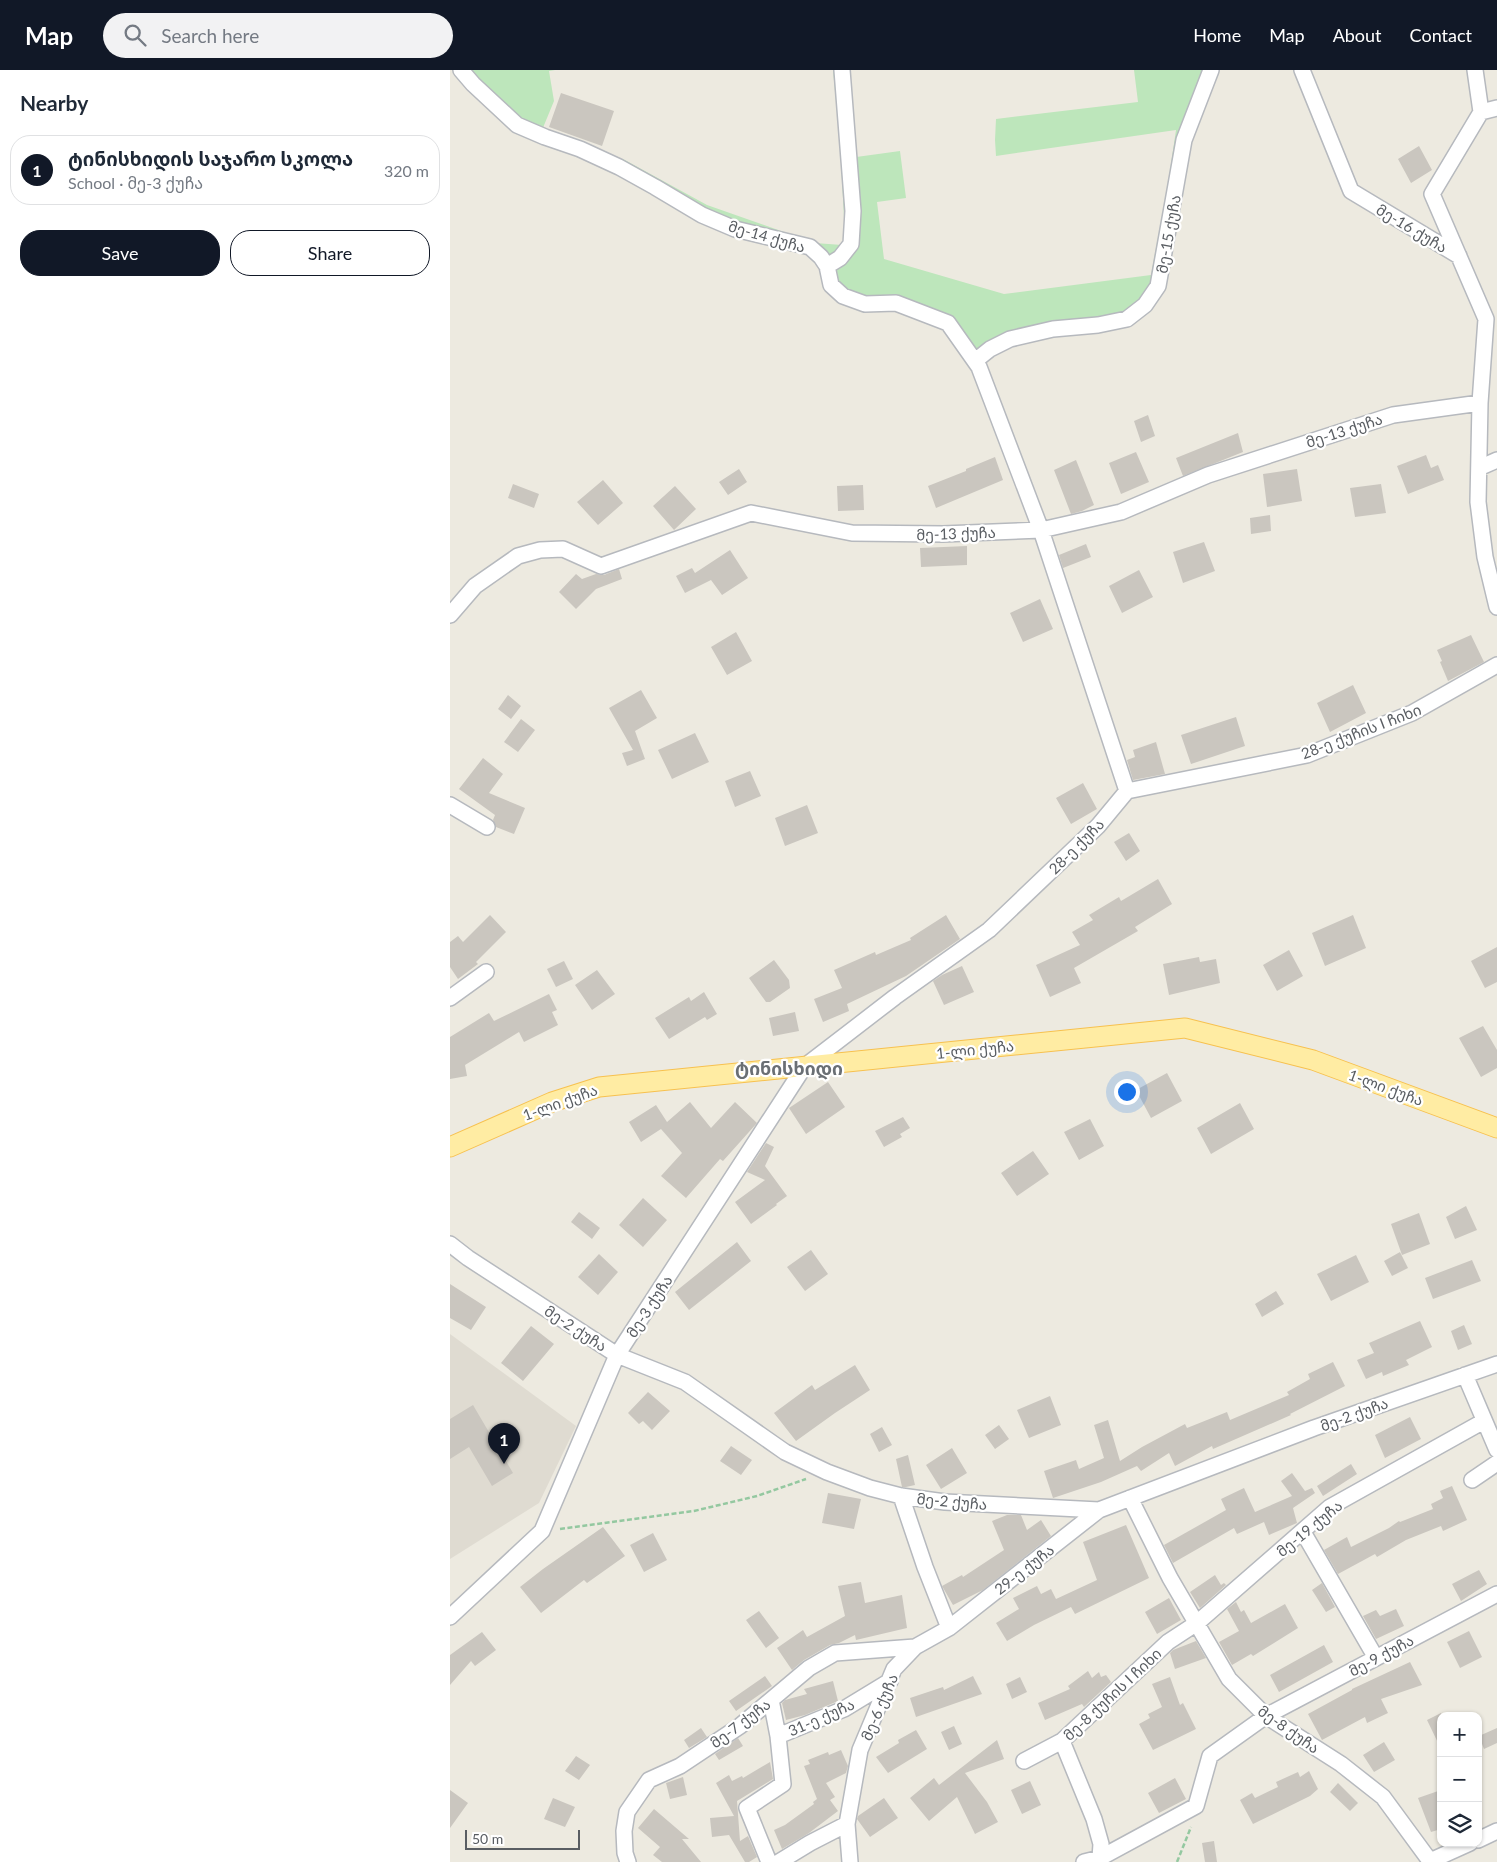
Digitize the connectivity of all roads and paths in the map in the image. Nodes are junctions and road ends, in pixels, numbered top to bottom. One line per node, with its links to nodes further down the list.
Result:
1 (461, 70): 9 (street, მე-14 ქუჩა)
2 (842, 70): 9 (street)
3 (1212, 70): 10 (street, მე-15 ქუჩა)
4 (1302, 70): 8 (street, მე-16 ქუჩა)
5 (1475, 70): 7 (street)
6 (1497, 108): 7 (street)
7 (1481, 112): 8 (street)
8 (1459, 256): 11 (street, მე-16 ქუჩა)
9 (827, 266): 10 (street, მე-14 ქუჩა)
10 (975, 361): 14 (street, მე-14 ქუჩა)
11 (1480, 403): 13 (street, მე-16 ქუჩა); 14 (street, მე-13 ქუჩა)
12 (1497, 460): 13 (street)
13 (1479, 468): 15 (street, მე-16 ქუჩა)
14 (1041, 530): 16 (street, მე-13 ქუჩა); 18 (street)
15 (1497, 607)
16 (450, 615)
17 (1497, 665): 18 (street, 28-ე ქუჩის I ჩიხი)
18 (1127, 791): 23 (street, 28-ე ქუჩა)
19 (450, 805): 20 (street)
20 (487, 827)
21 (486, 972): 22 (street)
22 (450, 998)
23 (804, 1066): 24 (main road, 1-ლი ქუჩა); 25 (main road, 1-ლი ქუჩა); 27 (street, მე-3 ქუჩა)
24 (1497, 1128)
25 (450, 1147)
26 (450, 1244): 27 (street, მე-2 ქუჩა)
27 (617, 1355): 33 (street, მე-2 ქუჩა); 38 (street, მე-3 ქუჩა)
28 (1497, 1364): 29 (street, მე-2 ქუჩა)
29 (1465, 1375): 30 (street); 36 (street, მე-2 ქუჩა)
30 (1484, 1421): 31 (street); 39 (street, მე-19 ქუჩა)
31 (1497, 1450)
32 (1497, 1463): 34 (street)
33 (827, 1472): 35 (street, მე-2 ქუჩა); 38 (path)
34 (1472, 1480)
35 (901, 1496): 37 (street, მე-2 ქუჩა); 43 (street)
36 (1130, 1498): 37 (street, მე-2 ქუჩა); 42 (street, მე-8 ქუჩა)
37 (1099, 1510): 43 (street, 29-ე ქუჩა)
38 (542, 1531): 41 (street, მე-3 ქუჩა)
39 (1303, 1532): 42 (street, მე-19 ქუჩა); 45 (street)
40 (1497, 1594): 45 (street, მე-9 ქუჩა)
41 (450, 1617)
42 (1197, 1622): 48 (street, მე-8 ქუჩა); 50 (street, მე-8 ქუჩის I ჩიხი)
43 (949, 1628): 44 (street, მე-6 ქუჩა)
44 (914, 1647): 46 (street, მე-6 ქუჩა); 47 (street, მე-7 ქუჩა)
45 (1376, 1658): 48 (street, მე-9 ქუჩა)
46 (890, 1681): 49 (street, 31-ე ქუჩა); 53 (street, მე-6 ქუჩა)
47 (771, 1700): 49 (street); 58 (street, მე-7 ქუჩა)
48 (1266, 1716): 52 (street, მე-9 ქუჩა); 56 (street, მე-8 ქუჩა)
49 (778, 1736): 59 (street)
50 (1062, 1741): 51 (street, მე-8 ქუჩის I ჩიხი); 57 (street)
51 (1024, 1761)
52 (1196, 1806): 57 (street); 63 (path)
53 (847, 1824): 60 (street); 61 (street, მე-6 ქუჩა)
54 (1497, 1831): 55 (street)
55 (1482, 1838)
56 (1461, 1847)
57 (1100, 1858): 62 (street)
58 (628, 1862)
59 (770, 1862)
60 (778, 1862)
61 (850, 1862)
62 (1084, 1862)
63 (1176, 1862)

